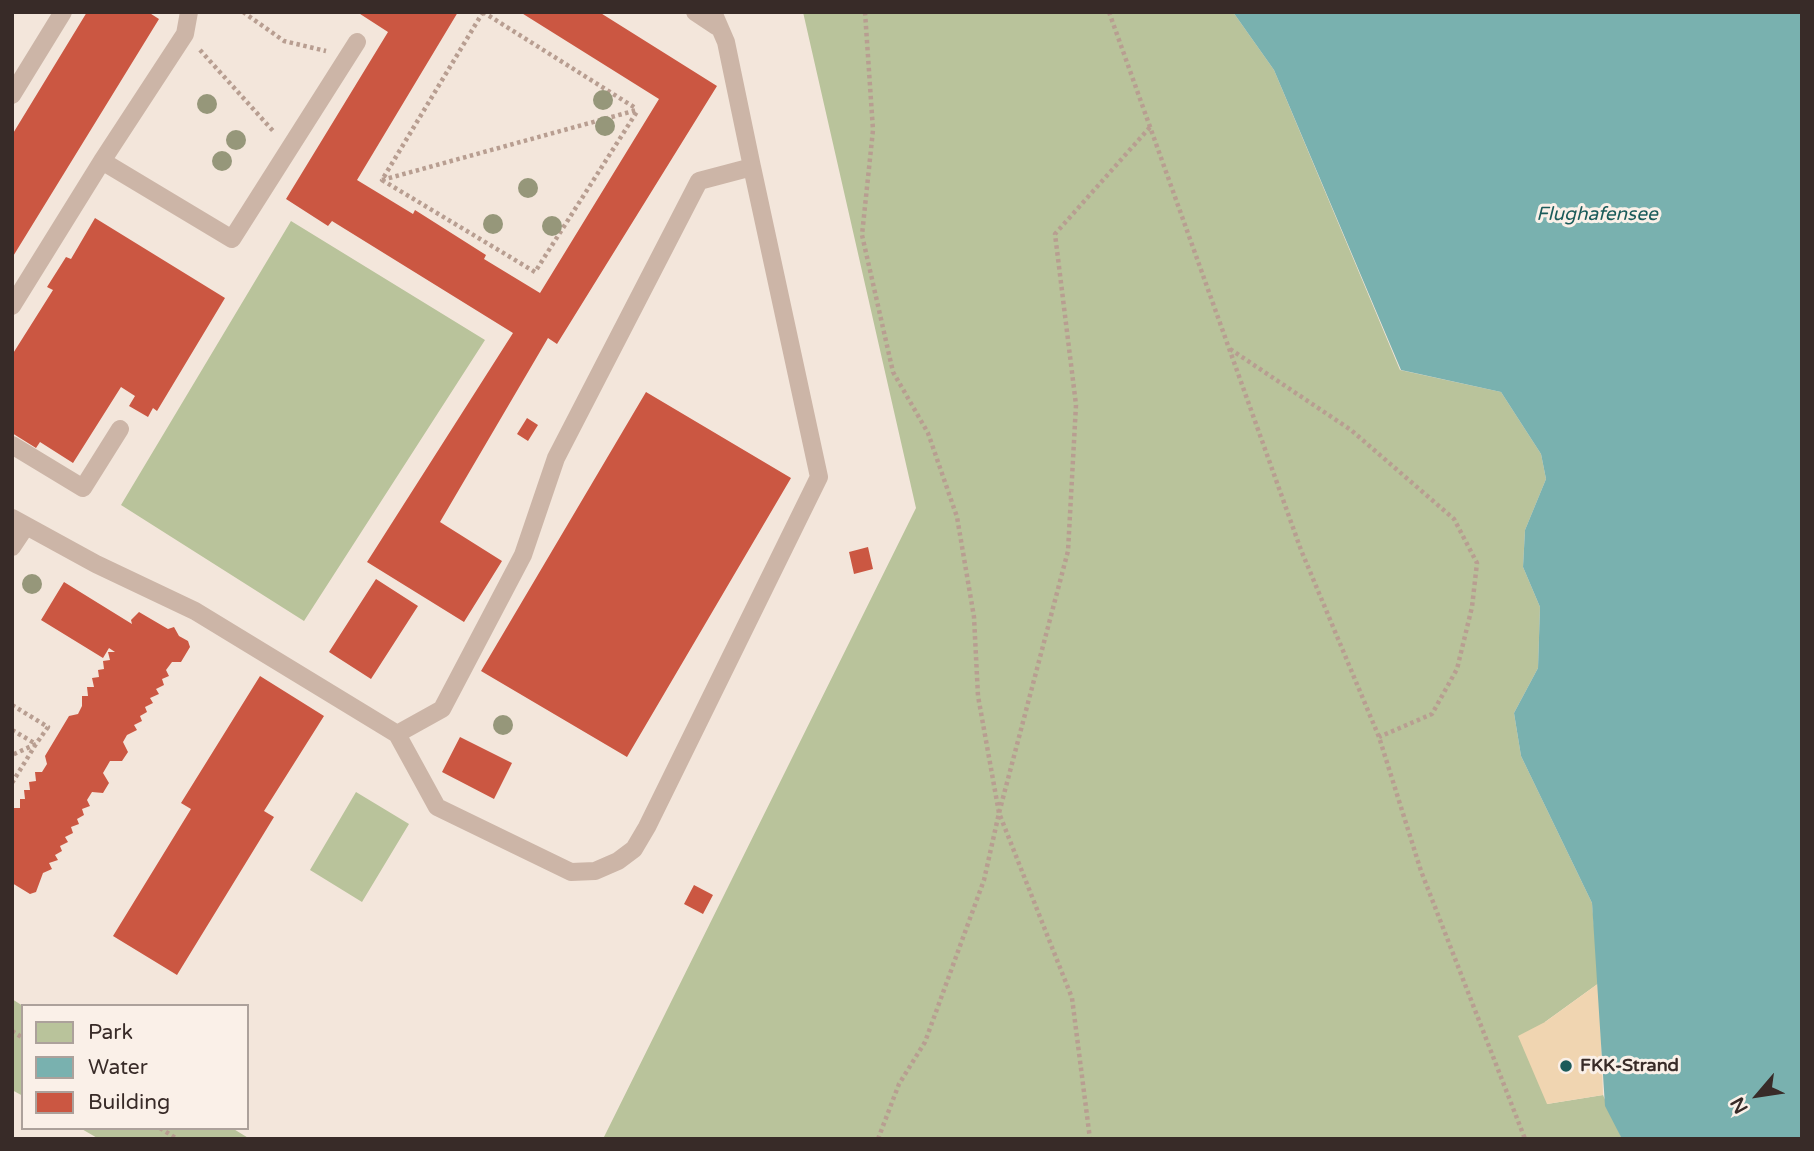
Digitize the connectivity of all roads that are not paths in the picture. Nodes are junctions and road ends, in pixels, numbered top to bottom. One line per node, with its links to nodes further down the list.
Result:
1 (63, 12): 6 (lane)
2 (189, 12): 7 (lane)
3 (695, 12): 4 (lane)
4 (715, 19): 8 (lane)
5 (352, 48): 7 (lane)
6 (12, 95)
7 (102, 161): 9 (lane)
8 (752, 167): 14 (lane); 14 (lane)
9 (12, 306)
10 (120, 429): 11 (lane)
11 (12, 445)
12 (19, 522): 13 (lane); 14 (lane)
13 (12, 547)
14 (397, 734)

